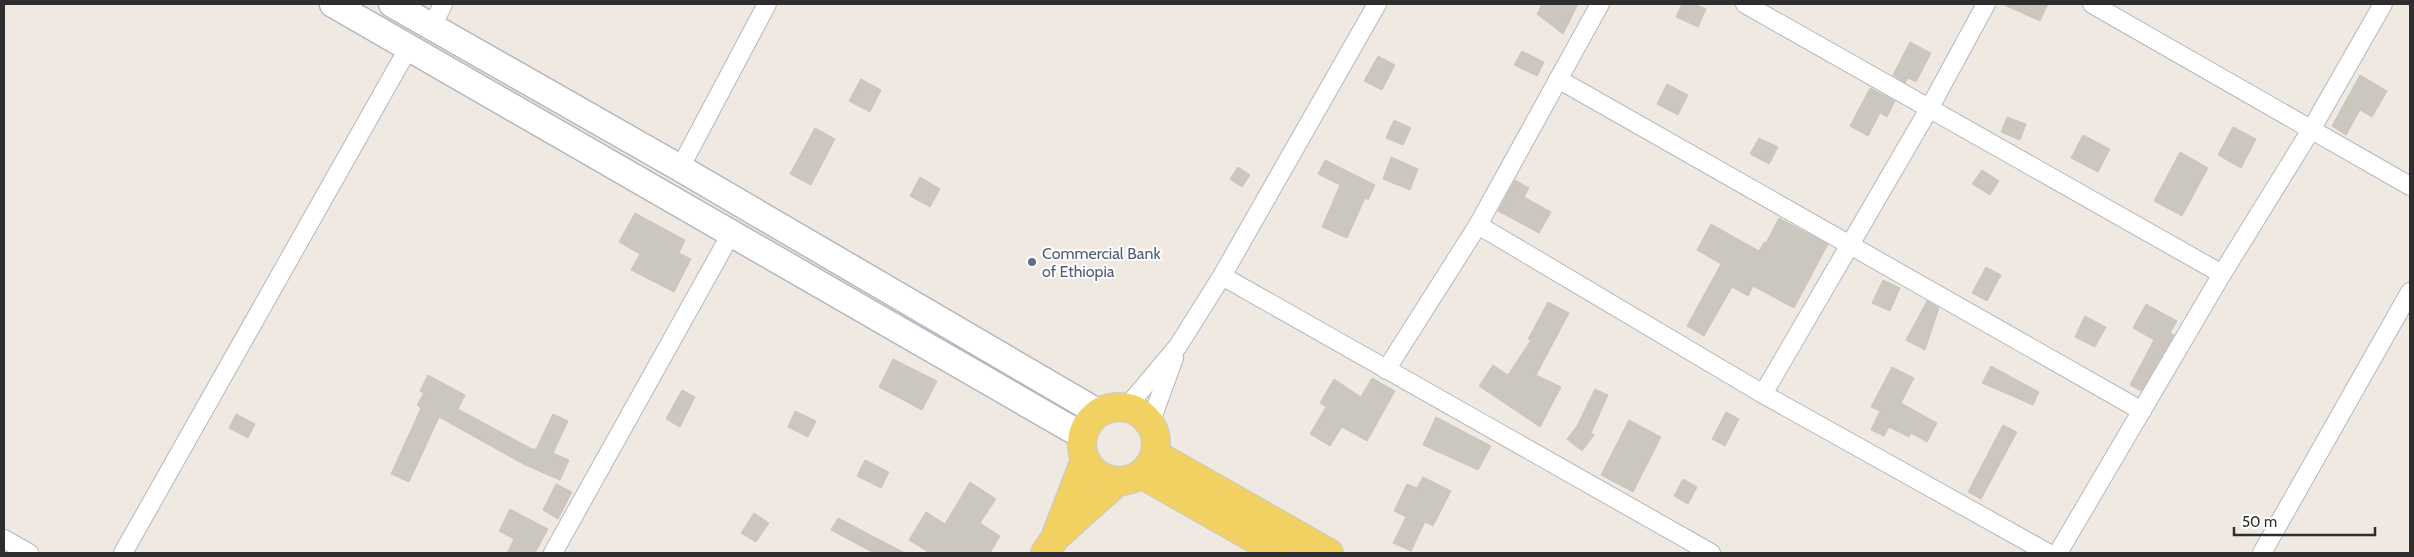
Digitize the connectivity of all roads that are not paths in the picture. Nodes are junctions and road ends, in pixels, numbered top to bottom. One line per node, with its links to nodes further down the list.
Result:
1 (333, 4): 12 (main road)
2 (392, 4): 11 (main road)
3 (443, 4): 11 (street)
4 (767, 4): 16 (street)
5 (1377, 4): 22 (street)
6 (1600, 4): 13 (street)
7 (1745, 4): 14 (street)
8 (1986, 4): 14 (street)
9 (2092, 4): 15 (street)
10 (2383, 4): 15 (street)
11 (432, 27): 16 (main road)
12 (409, 47): 19 (main road); 36 (street)
13 (1558, 79): 18 (street); 20 (street)
14 (1929, 109): 20 (street); 21 (street)
15 (2310, 130): 17 (street); 21 (street)
16 (680, 168): 29 (main road)
17 (2410, 186)
18 (1478, 225): 25 (street); 26 (street)
19 (732, 232): 31 (main road); 37 (street)
20 (1849, 245): 26 (street); 28 (street)
21 (2222, 274): 28 (street)
22 (1222, 276): 24 (street); 25 (street)
23 (2410, 292): 43 (street)
24 (1178, 346): 27 (street); 30 (street)
25 (1386, 370): 40 (street)
26 (1763, 394): 41 (street)
27 (1126, 408): 29 (main road); 30 (main road)
28 (2142, 411): 42 (street)
29 (1099, 413): 31 (main road)
30 (1150, 424): 32 (main road)
31 (1084, 448): 32 (main road); 34 (main road)
32 (1138, 470): 34 (main road); 38 (main road); 39 (main road)
33 (4, 538): 35 (street)
34 (1050, 546)
35 (29, 553)
36 (123, 553)
37 (553, 553)
38 (1280, 553)
39 (1329, 553)
40 (1711, 553)
41 (2048, 553)
42 (2058, 553)
43 (2262, 553)

